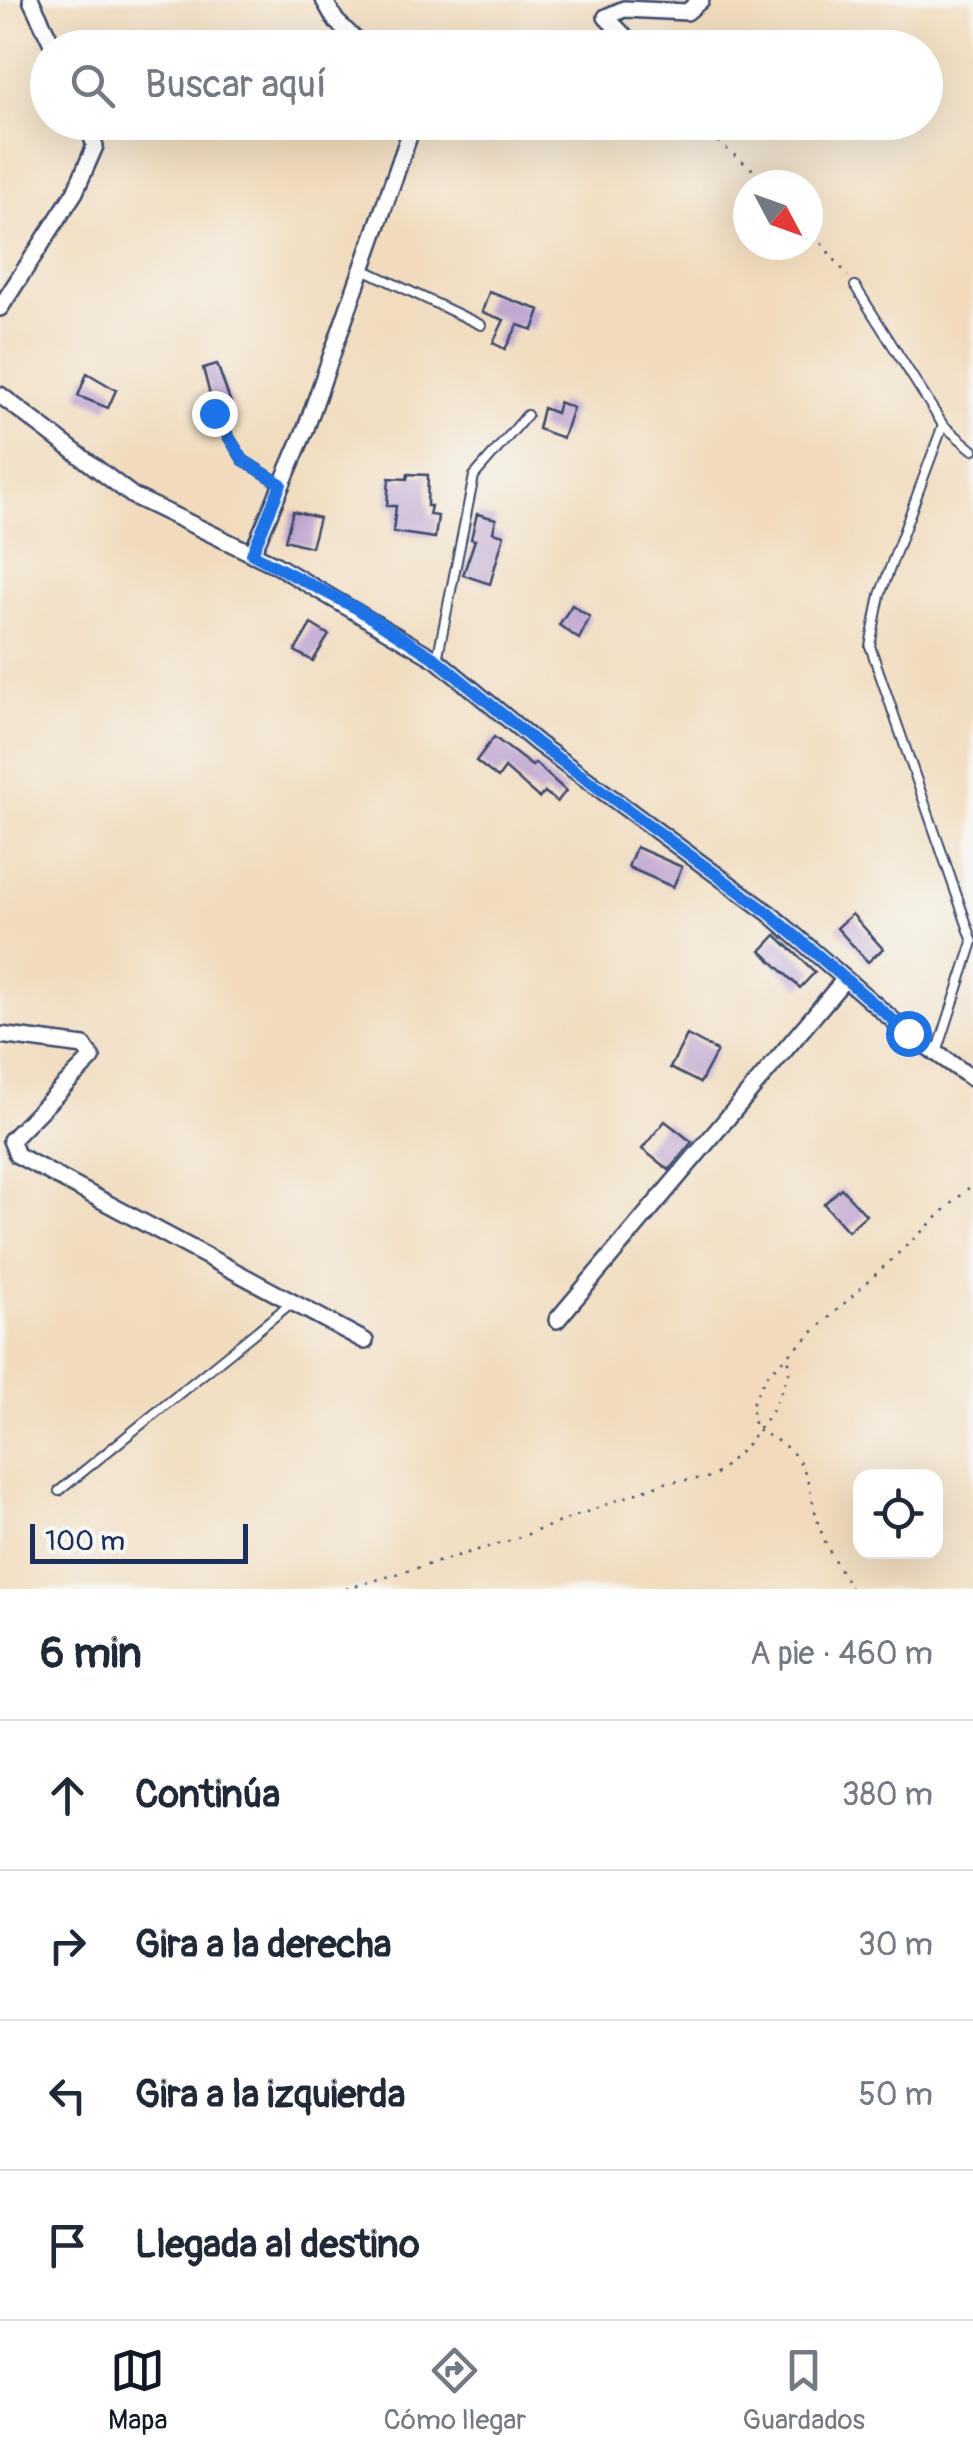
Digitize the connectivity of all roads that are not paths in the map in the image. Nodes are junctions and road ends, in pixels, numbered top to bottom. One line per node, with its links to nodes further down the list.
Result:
1 (32, 0): 4 (street)
2 (324, 0): 5 (street)
3 (702, 0): 6 (street)
4 (46, 30)
5 (345, 30)
6 (618, 30)
7 (93, 140): 11 (street)
8 (407, 140): 9 (street)
9 (361, 268): 12 (lane); 18 (street)
10 (855, 286): 16 (lane)
11 (0, 308)
12 (481, 325)
13 (0, 396): 19 (street)
14 (214, 413): 18 (lane)
15 (527, 415): 20 (lane)
16 (943, 425): 17 (lane); 23 (lane)
17 (973, 450)
18 (281, 484): 19 (street)
19 (252, 554): 20 (street)
20 (437, 660): 21 (street)
21 (844, 980): 23 (street); 26 (street)
22 (0, 1036): 25 (street)
23 (937, 1053): 24 (street)
24 (973, 1079)
25 (290, 1304): 27 (street); 28 (lane)
26 (557, 1320)
27 (365, 1342)
28 (60, 1491)

